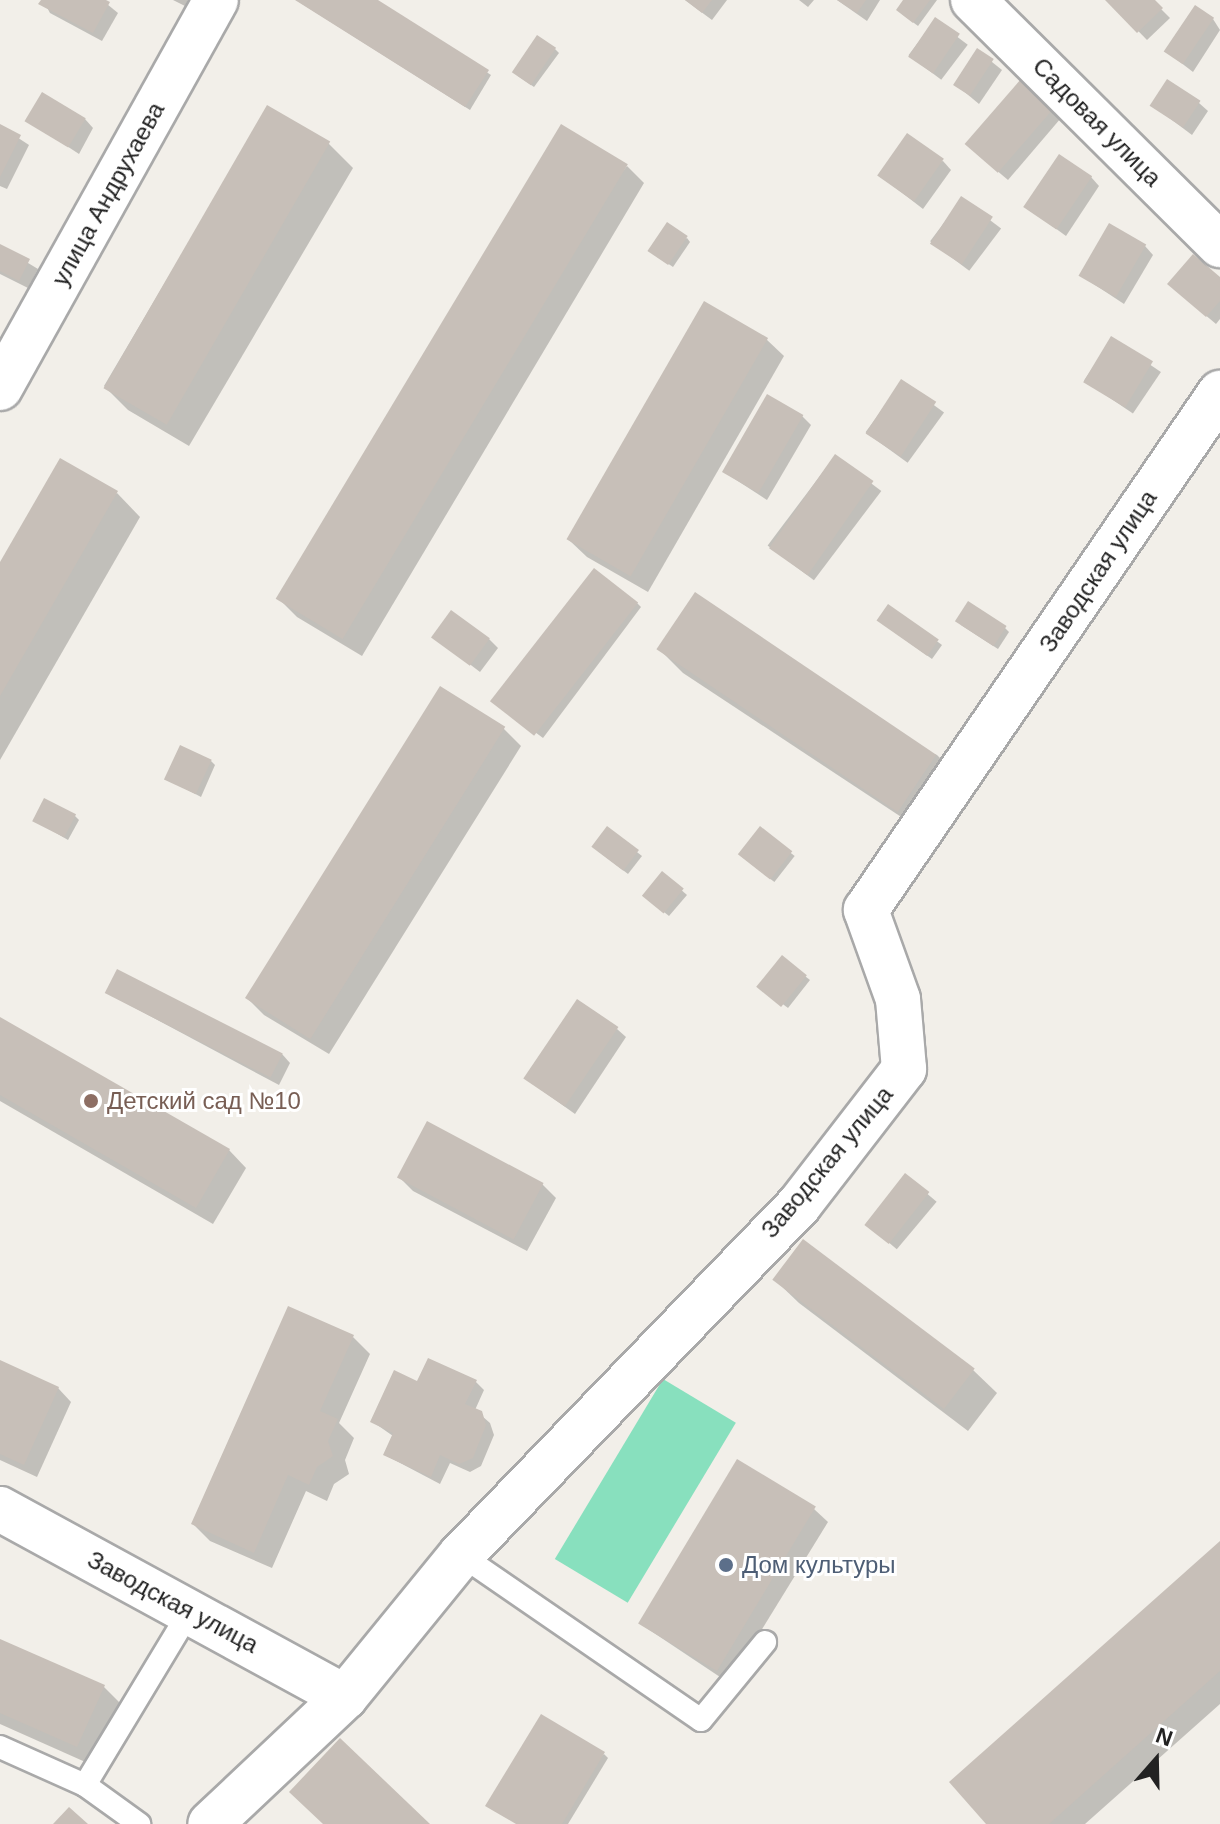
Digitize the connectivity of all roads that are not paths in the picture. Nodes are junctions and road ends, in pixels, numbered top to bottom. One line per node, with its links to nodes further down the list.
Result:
1 (216, 0): 4 (street, улица Андрухаева)
2 (973, 0): 3 (street, Садовая улица)
3 (1220, 245)
4 (0, 388)
5 (1220, 393): 7 (street, Заводская улица)
6 (0, 1509): 8 (street, Заводская улица)
7 (461, 1555): 9 (lane); 10 (street, Заводская улица)
8 (190, 1611): 10 (street, Заводская улица); 12 (lane)
9 (765, 1642)
10 (345, 1697): 14 (street, Заводская улица)
11 (0, 1747): 12 (lane)
12 (85, 1785): 13 (lane)
13 (139, 1824)
14 (210, 1824)

